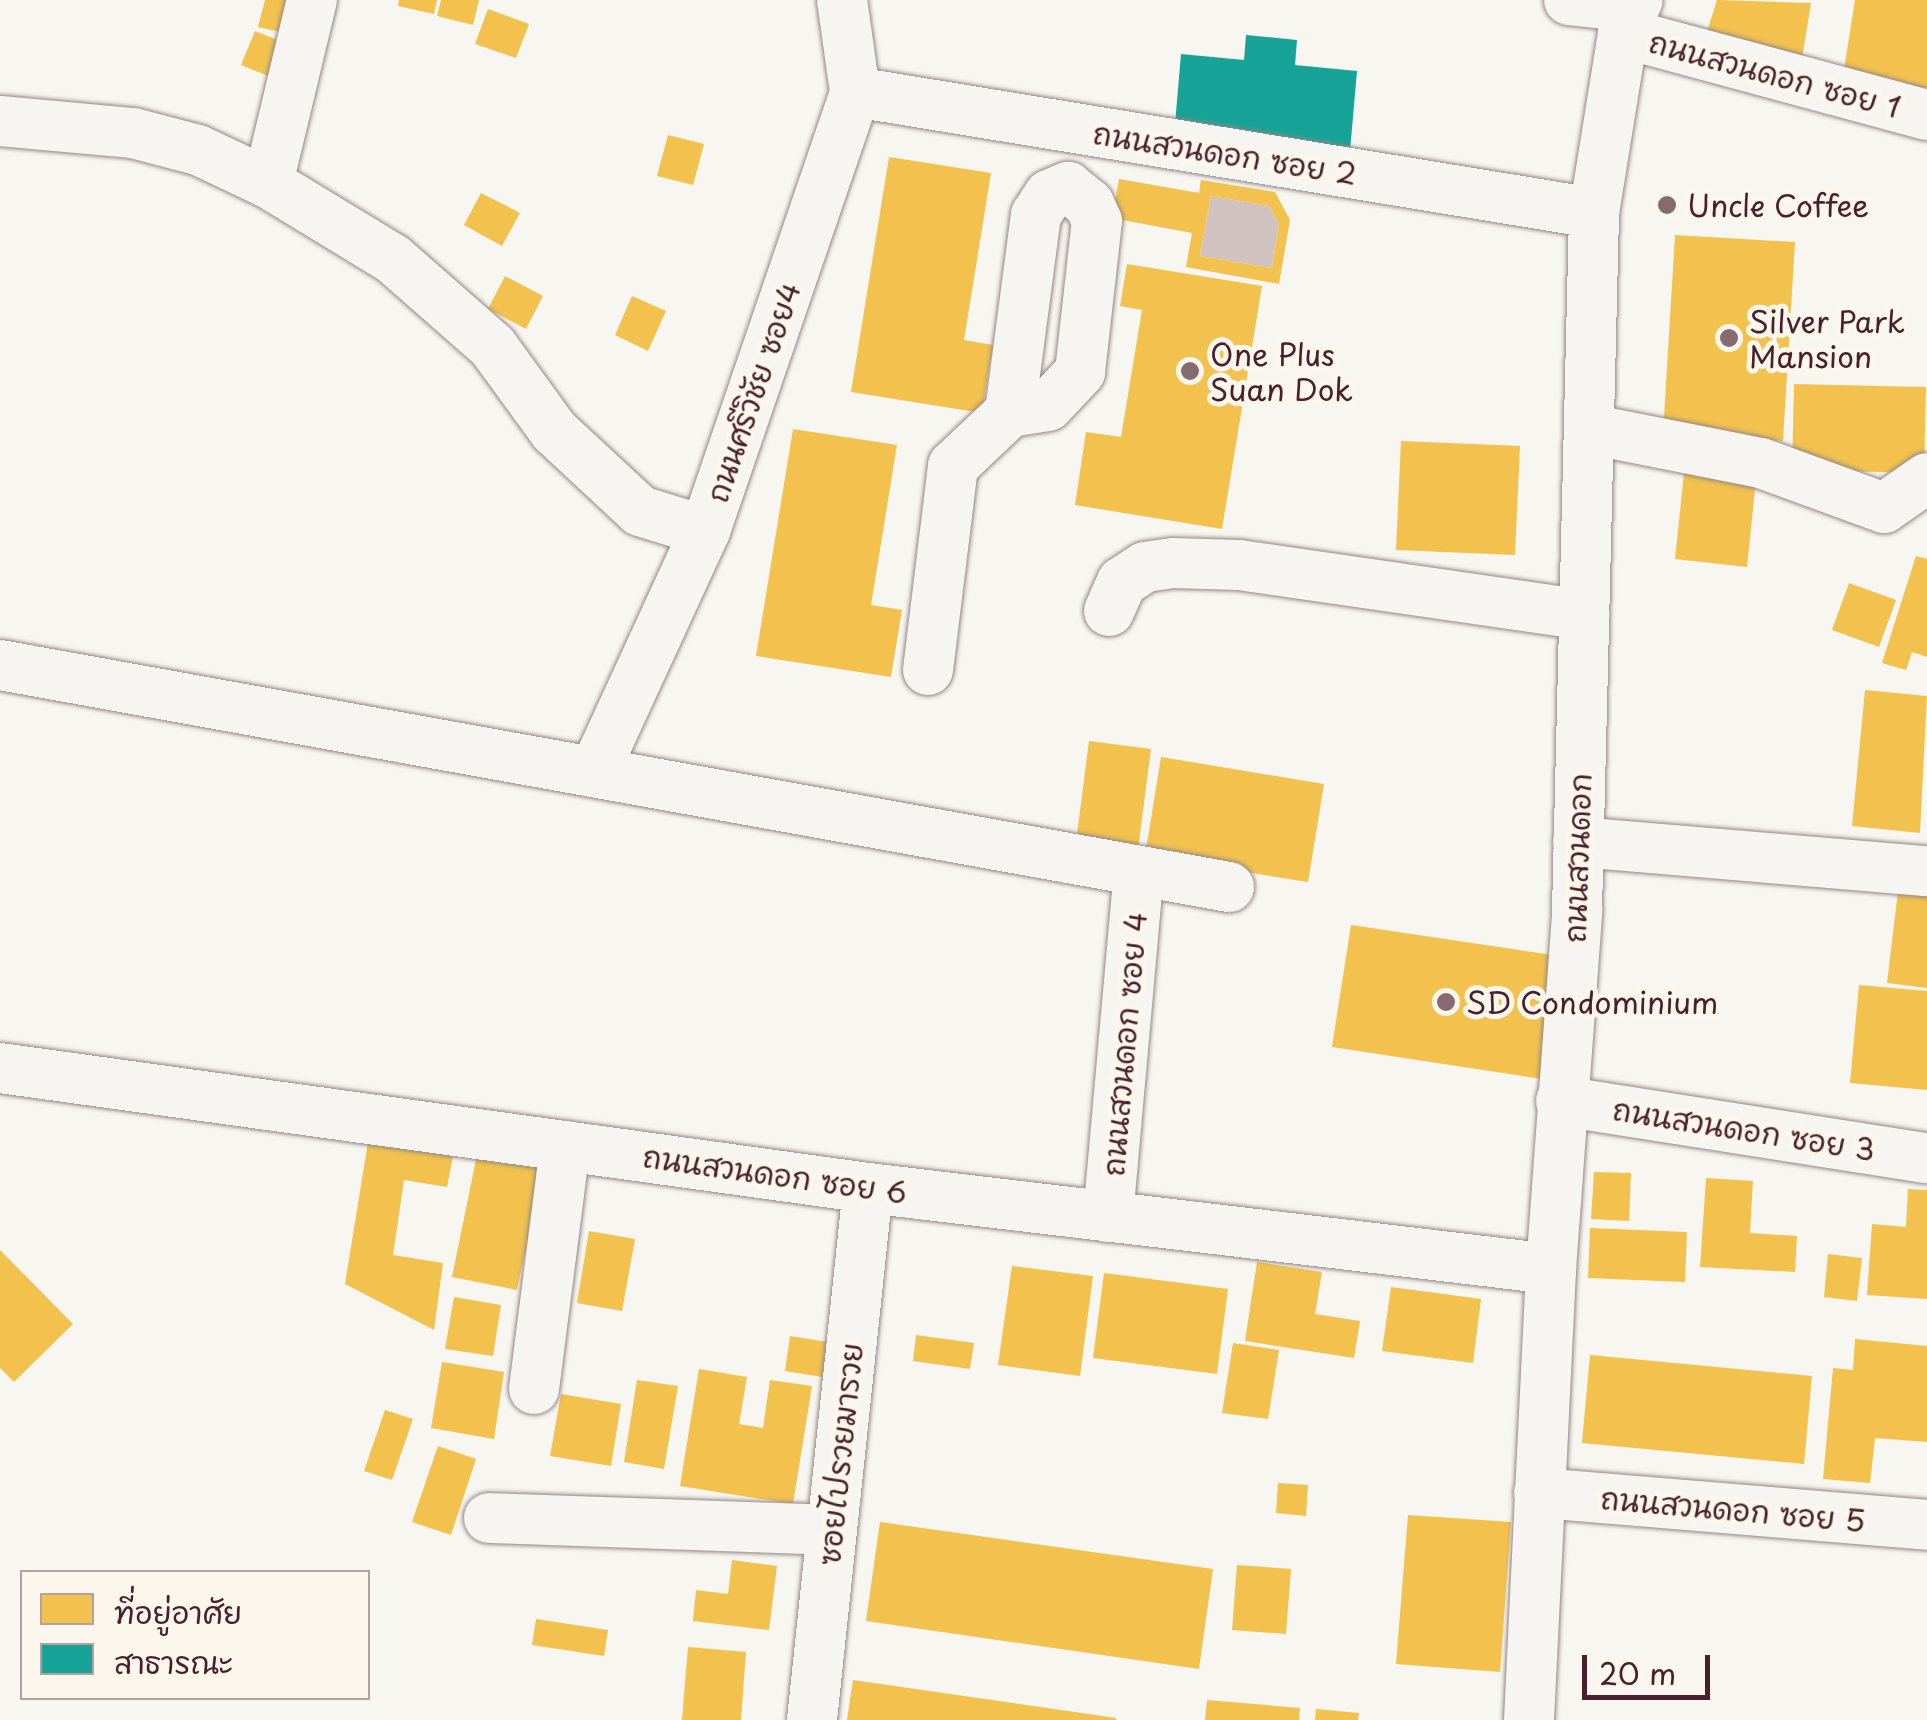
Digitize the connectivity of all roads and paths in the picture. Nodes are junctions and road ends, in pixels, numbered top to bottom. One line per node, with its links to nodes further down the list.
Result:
1 (312, 0): 9 (street)
2 (842, 0): 5 (street, ถนนศรีวิชัย ซอย4)
3 (1569, 0): 4 (street, ถนนสวนดอก ซอย 1)
4 (1632, 13): 6 (street, ถนนสวนดอก ซอย 1); 11 (street, ถนนสวนดอก)
5 (855, 92): 8 (street, ถนนสวนดอก ซอย 2); 15 (street, ถนนศรีวิชัย ซอย4)
6 (1927, 114)
7 (0, 121): 9 (street)
8 (1081, 130): 10 (street); 11 (street, ถนนสวนดอก ซอย 2)
9 (268, 183): 15 (street)
10 (1068, 187): 12 (street); 12 (street)
11 (1594, 213): 13 (street, ถนนสวนดอก)
12 (1010, 412): 19 (street)
13 (1589, 429): 14 (street); 17 (street, ถนนสวนดอก)
14 (1927, 478)
15 (705, 531): 20 (street, ถนนศรีวิชัย ซอย4)
16 (1109, 611): 17 (street)
17 (1584, 615): 21 (street, ถนนสวนดอก)
18 (0, 665): 20 (street)
19 (928, 670)
20 (595, 770): 23 (street)
21 (1578, 842): 22 (street); 26 (street, ถนนสวนดอก)
22 (1927, 871)
23 (1139, 872): 24 (street); 30 (street, ถนนสวนดอก ซอย 4)
24 (1229, 887)
25 (0, 1068): 27 (street, ถนนสวนดอก ซอย 6)
26 (1561, 1102): 28 (street, ถนนสวนดอก ซอย 3); 31 (street, ถนนสวนดอก)
27 (565, 1146): 29 (street, ถนนสวนดอก ซอย 6); 32 (street)
28 (1927, 1158)
29 (868, 1188): 30 (street, ถนนสวนดอก ซอย 6); 36 (street, ซอยไปรวยมารวย)
30 (1108, 1217): 31 (street, ถนนสวนดอก ซอย 6)
31 (1550, 1268): 33 (street, ถนนสวนดอก)
32 (534, 1388)
33 (1540, 1494): 35 (street, ถนนสวนดอก ซอย 5); 38 (street, ถนนสวนดอก)
34 (489, 1518): 36 (street)
35 (1927, 1525)
36 (832, 1530): 37 (street, ซอยไปรวยมารวย)
37 (812, 1720)
38 (1530, 1720)

